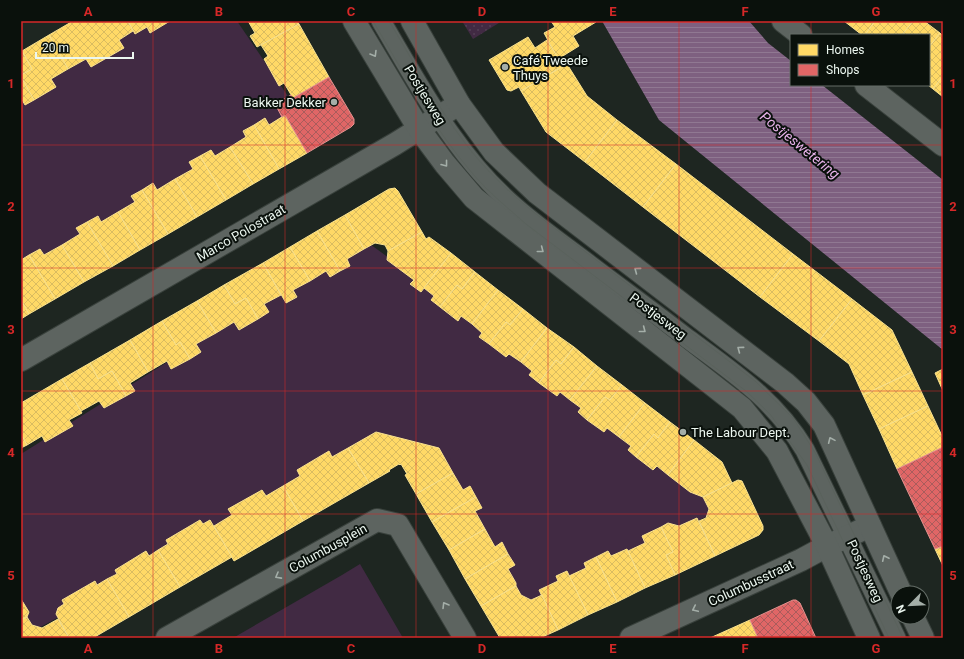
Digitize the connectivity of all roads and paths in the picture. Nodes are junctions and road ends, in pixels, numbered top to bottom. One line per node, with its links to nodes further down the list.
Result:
1 (354, 21): 9 (street, Postjesweg, one-way to 9)
2 (381, 21): 8 (lane, Postjesweg)
3 (412, 21): 7 (street, Postjesweg)
4 (783, 21): 5 (street)
5 (801, 34)
6 (867, 86): 10 (street)
7 (459, 104): 8 (street, Marco Polostraat); 12 (street, Postjesweg, one-way to 7)
8 (438, 117): 9 (street, Marco Polostraat); 13 (lane, Postjesweg)
9 (419, 129): 11 (street, Marco Polostraat); 14 (street, Postjesweg, one-way to 14)
10 (943, 145)
11 (21, 360)
12 (870, 526): 13 (street, Columbusstraat); 15 (street, Postjesweg, one-way to 12)
13 (848, 537): 14 (street, Columbusstraat); 21 (lane, Postjesweg)
14 (827, 546): 19 (street, Columbusstraat, one-way to 19); 20 (street, Postjesweg)
15 (897, 585)
16 (917, 625): 22 (street)
17 (167, 638): 18 (street, Columbusplein, one-way to 17)
18 (465, 638)
19 (631, 638)
20 (869, 638)
21 (896, 638)
22 (923, 638)

